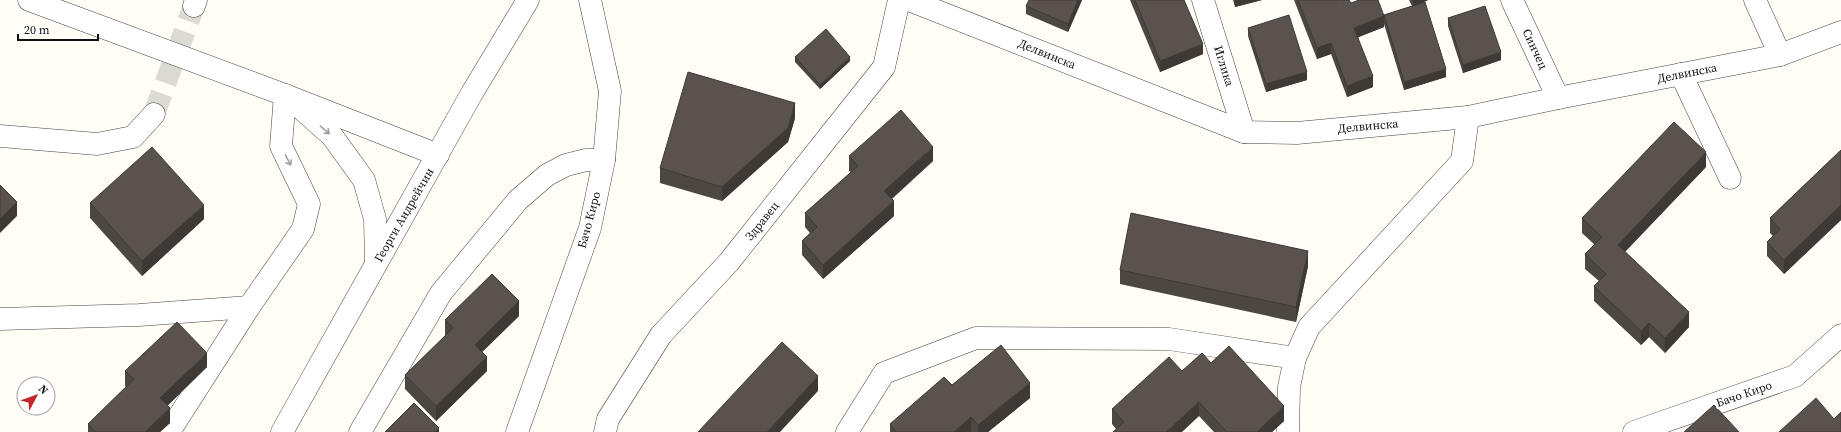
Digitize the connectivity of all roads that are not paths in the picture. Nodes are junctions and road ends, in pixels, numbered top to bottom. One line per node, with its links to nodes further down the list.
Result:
1 (29, 0): 12 (street)
2 (528, 0): 18 (street, Георги Андрейчин)
3 (590, 0): 19 (street, Бачо Киро)
4 (899, 0): 30 (street, Здравец)
5 (909, 0): 16 (street, Делвинска)
6 (1203, 0): 16 (street, Иглика)
7 (1512, 0): 13 (street, Синчец)
8 (1755, 0): 10 (street)
9 (1841, 32): 10 (street, Делвинска)
10 (1780, 55): 11 (street, Делвинска)
11 (1681, 74): 13 (street, Делвинска); 20 (street)
12 (285, 95): 18 (street); 21 (street, one-way to 21); 22 (street, one-way to 22)
13 (1558, 98): 15 (street, Делвинска)
14 (154, 114): 17 (street)
15 (1468, 117): 16 (street, Делвинска); 25 (street)
16 (1244, 132)
17 (0, 136)
18 (438, 155): 21 (street, Георги Андрейчин)
19 (604, 160): 28 (street); 29 (street, Бачо Киро)
20 (1730, 178)
21 (376, 263): 27 (street, Георги Андрейчин)
22 (250, 307): 23 (street); 26 (street)
23 (0, 319)
24 (1841, 335): 33 (street, Бачо Киро)
25 (1295, 358): 31 (street); 32 (street)
26 (169, 432)
27 (282, 432)
28 (360, 432)
29 (517, 432)
30 (605, 432)
31 (847, 432)
32 (1288, 432)
33 (1634, 432)

